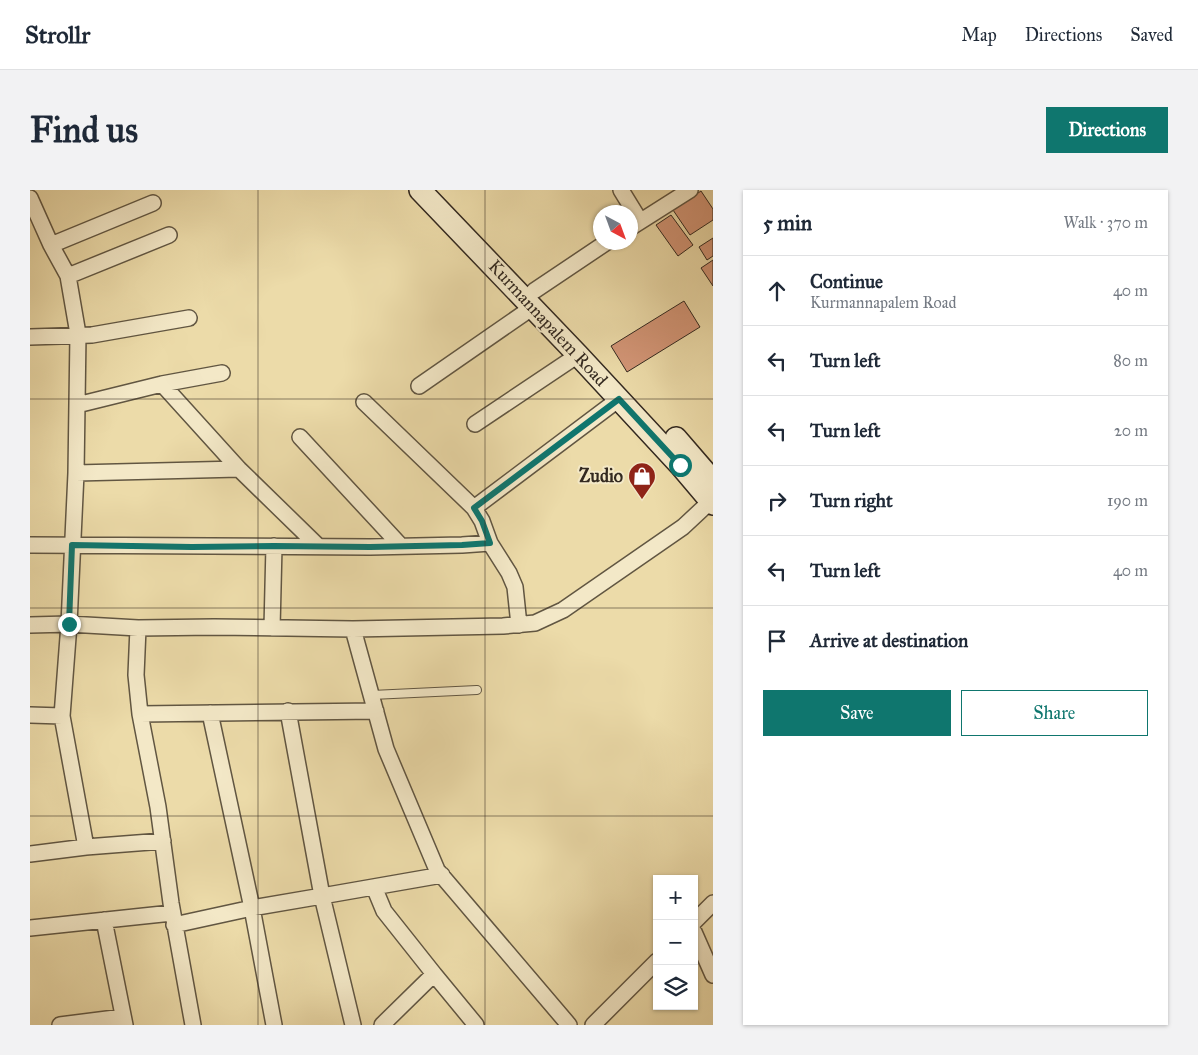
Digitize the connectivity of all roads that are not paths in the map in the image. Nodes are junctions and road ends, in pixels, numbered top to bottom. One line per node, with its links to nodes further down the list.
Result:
1 (420, 190): 13 (main road, Kurmannapalem Road)
2 (439, 190): 13 (main road)
3 (621, 190): 7 (street)
4 (690, 190): 8 (street)
5 (153, 203): 10 (street)
6 (32, 205): 10 (street)
7 (627, 205)
8 (638, 222)
9 (169, 235): 12 (street)
10 (51, 245): 12 (street)
11 (597, 250): 13 (street)
12 (68, 276): 15 (street)
13 (533, 299): 17 (main road, Kurmannapalem Road); 20 (street); 28 (main road)
14 (189, 318): 15 (street)
15 (78, 334): 16 (street); 23 (street)
16 (30, 337)
17 (578, 355): 21 (main road, Kurmannapalem Road); 24 (street)
18 (222, 373): 19 (street)
19 (162, 384): 23 (street); 26 (street)
20 (419, 386)
21 (619, 399): 28 (main road, Kurmannapalem Road); 29 (street)
22 (364, 402): 29 (street)
23 (77, 405): 27 (street)
24 (475, 424)
25 (300, 437): 35 (street)
26 (239, 469): 27 (street); 34 (street)
27 (76, 473): 32 (street)
28 (712, 496): 38 (street)
29 (474, 508): 30 (street)
30 (490, 543): 35 (street); 38 (street)
31 (30, 545): 32 (street)
32 (72, 545): 33 (street); 36 (street)
33 (274, 546): 34 (street); 40 (street)
34 (318, 546): 35 (street)
35 (401, 546)
36 (69, 624): 37 (street); 39 (street); 49 (street)
37 (30, 625)
38 (519, 625): 41 (street)
39 (138, 628): 40 (street); 47 (street)
40 (272, 628): 41 (street)
41 (354, 629): 43 (street)
42 (477, 690): 43 (lane)
43 (372, 695): 45 (street)
44 (288, 711): 45 (street); 46 (street); 55 (street)
45 (376, 711): 53 (street)
46 (210, 713): 47 (street); 57 (street)
47 (140, 714): 50 (street)
48 (30, 715): 49 (street)
49 (62, 716): 51 (street)
50 (163, 841): 51 (street); 58 (street)
51 (86, 847): 52 (street)
52 (30, 854)
53 (442, 875): 54 (street); 73 (street)
54 (374, 886): 55 (street); 64 (street)
55 (322, 896): 57 (street); 70 (street)
56 (713, 903): 60 (street)
57 (252, 908): 58 (street); 69 (street)
58 (173, 919): 59 (street); 68 (street)
59 (104, 920): 61 (street); 66 (street)
60 (696, 920)
61 (30, 928)
62 (698, 941): 65 (street)
63 (653, 964): 74 (street)
64 (434, 974): 71 (street); 72 (street)
65 (713, 975)
66 (124, 1021): 67 (street)
67 (60, 1025)
68 (193, 1025)
69 (274, 1025)
70 (353, 1025)
71 (382, 1025)
72 (476, 1025)
73 (569, 1025)
74 (593, 1025)

